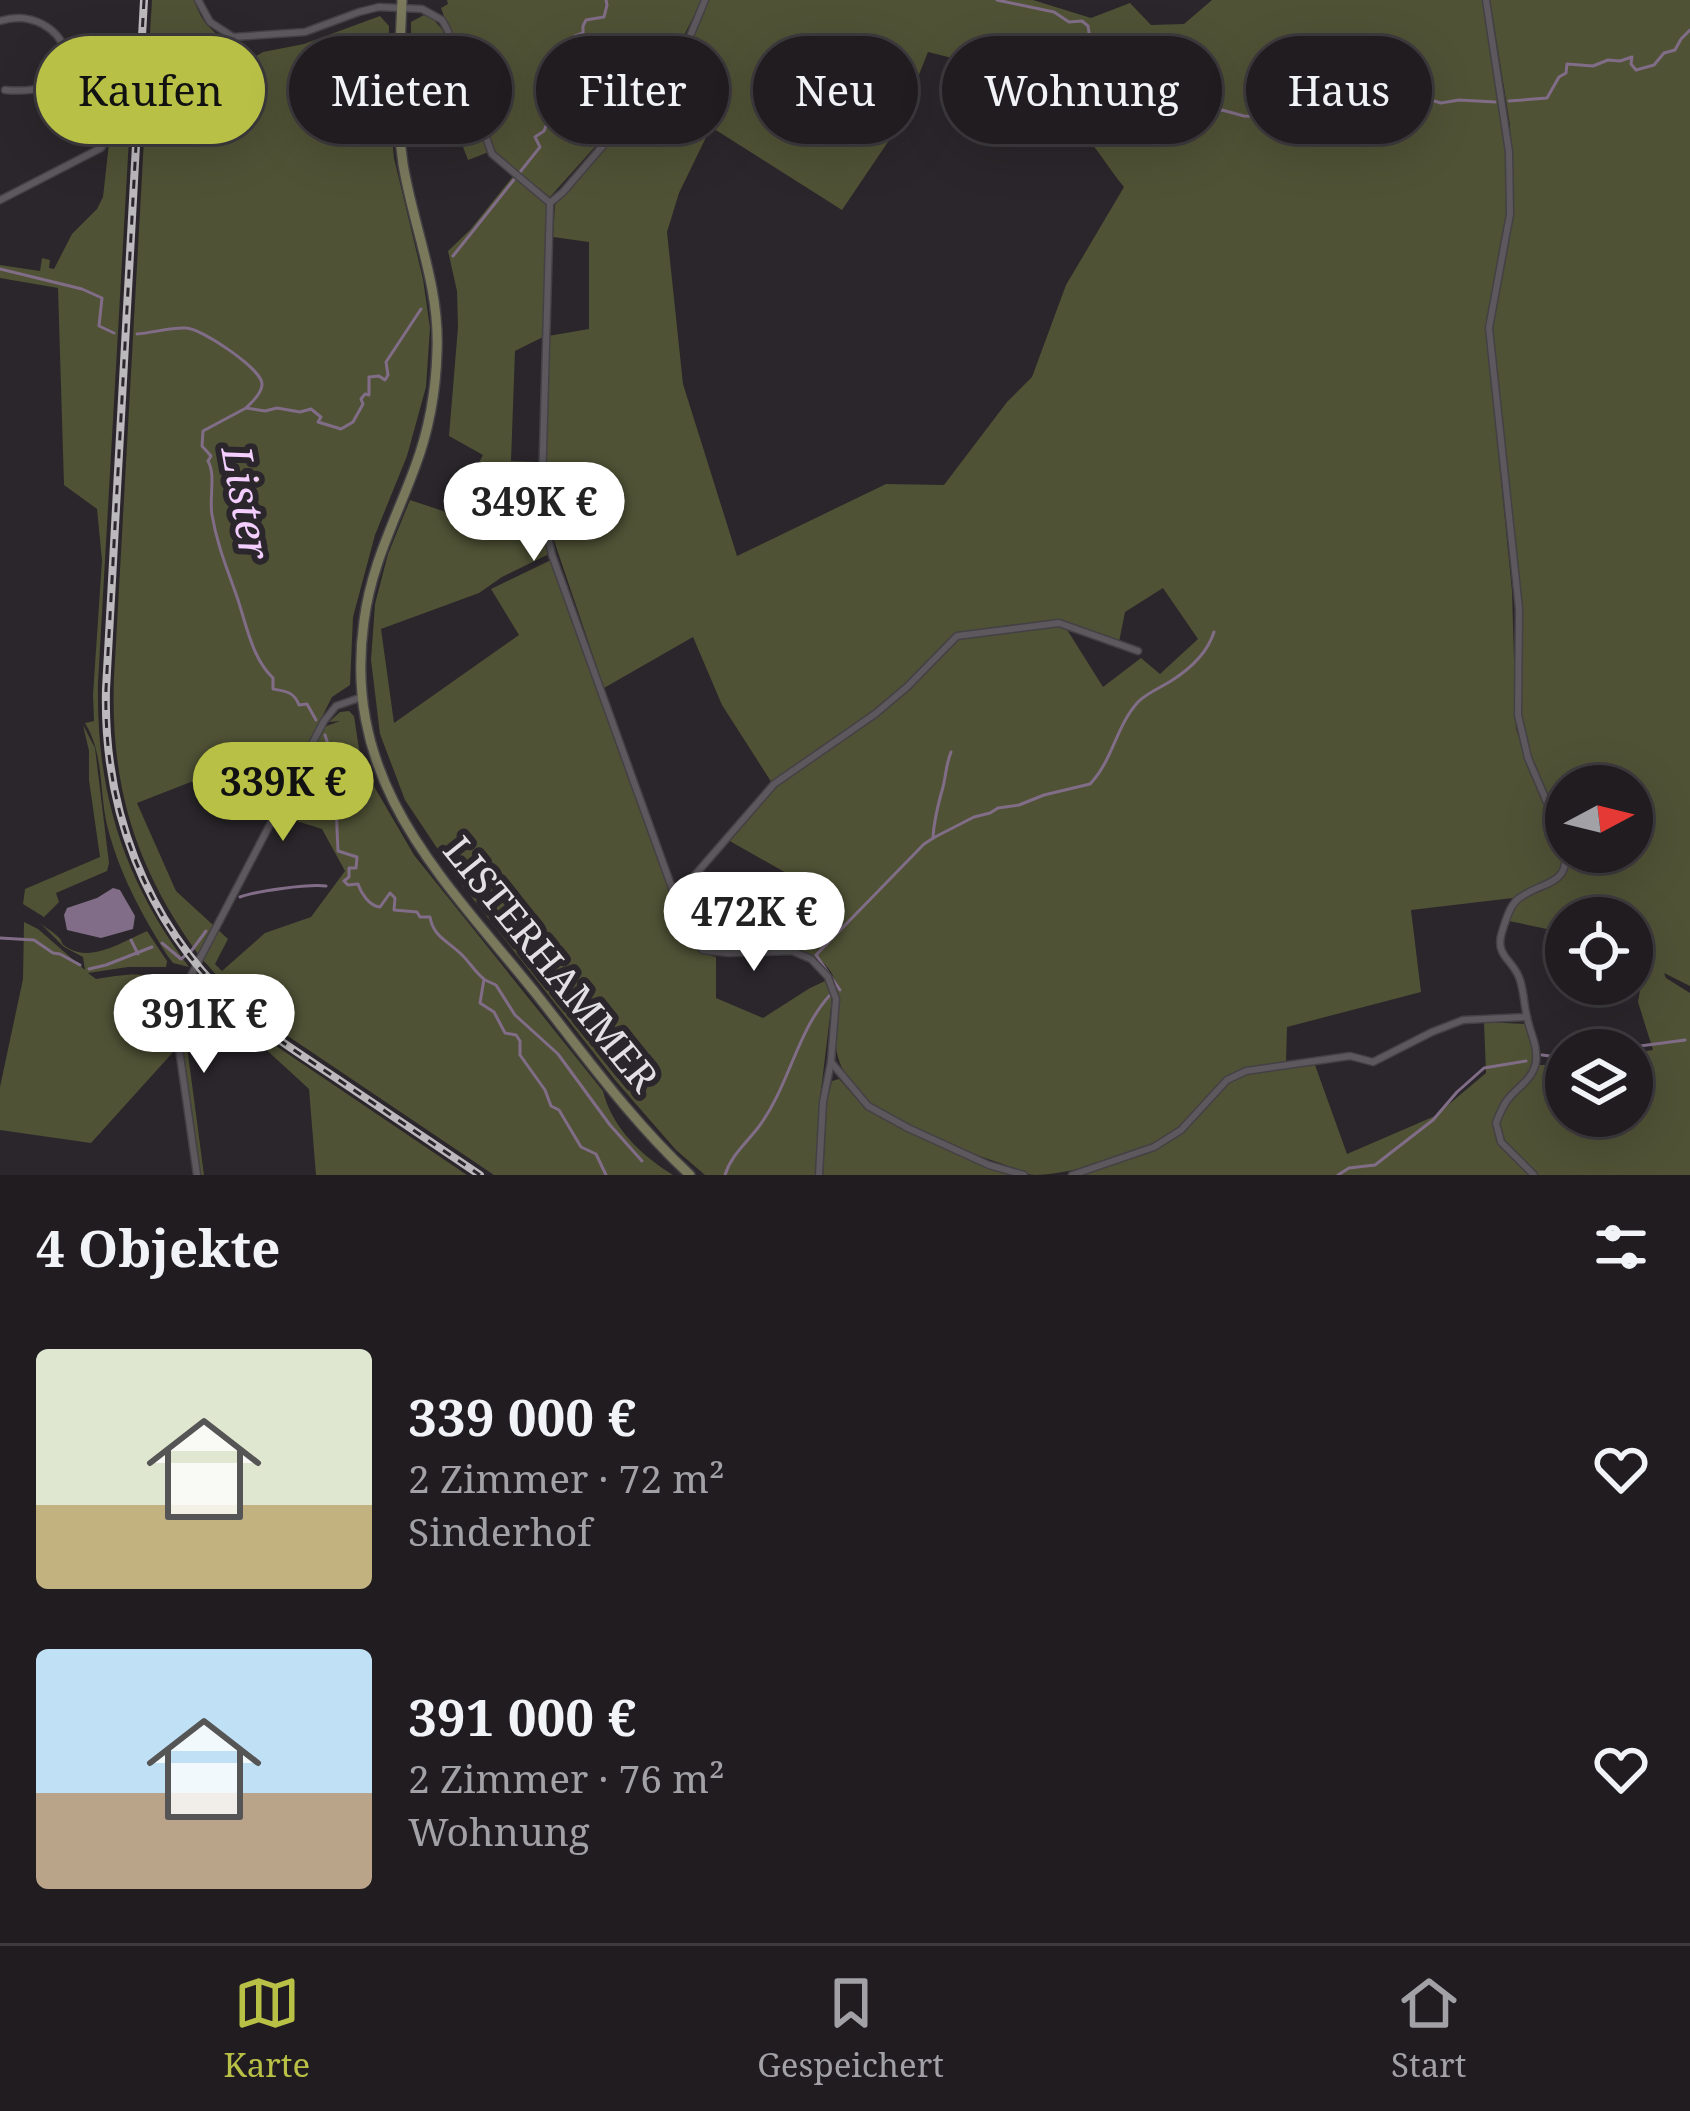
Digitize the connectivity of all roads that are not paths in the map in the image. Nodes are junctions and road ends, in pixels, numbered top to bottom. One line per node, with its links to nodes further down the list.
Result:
1 (198, 0): 8 (street)
2 (705, 0): 13 (street)
3 (1486, 0): 17 (street)
4 (402, 4): 9 (street); 13 (street); 15 (main road, LISTERHAMMER)
5 (30, 10): 6 (street)
6 (0, 21)
7 (58, 24): 10 (street)
8 (231, 36)
9 (246, 36)
10 (5, 90)
11 (104, 144): 12 (street)
12 (0, 200)
13 (550, 203): 16 (street)
14 (1138, 651): 16 (street)
15 (362, 697): 19 (street); 20 (main road, LISTERHAMMER)
16 (675, 898): 18 (street)
17 (1527, 1017): 23 (street); 24 (street)
18 (831, 1062): 21 (street); 22 (street)
19 (197, 1175)
20 (690, 1175)
21 (819, 1175)
22 (1024, 1175)
23 (1072, 1175)
24 (1534, 1175)

